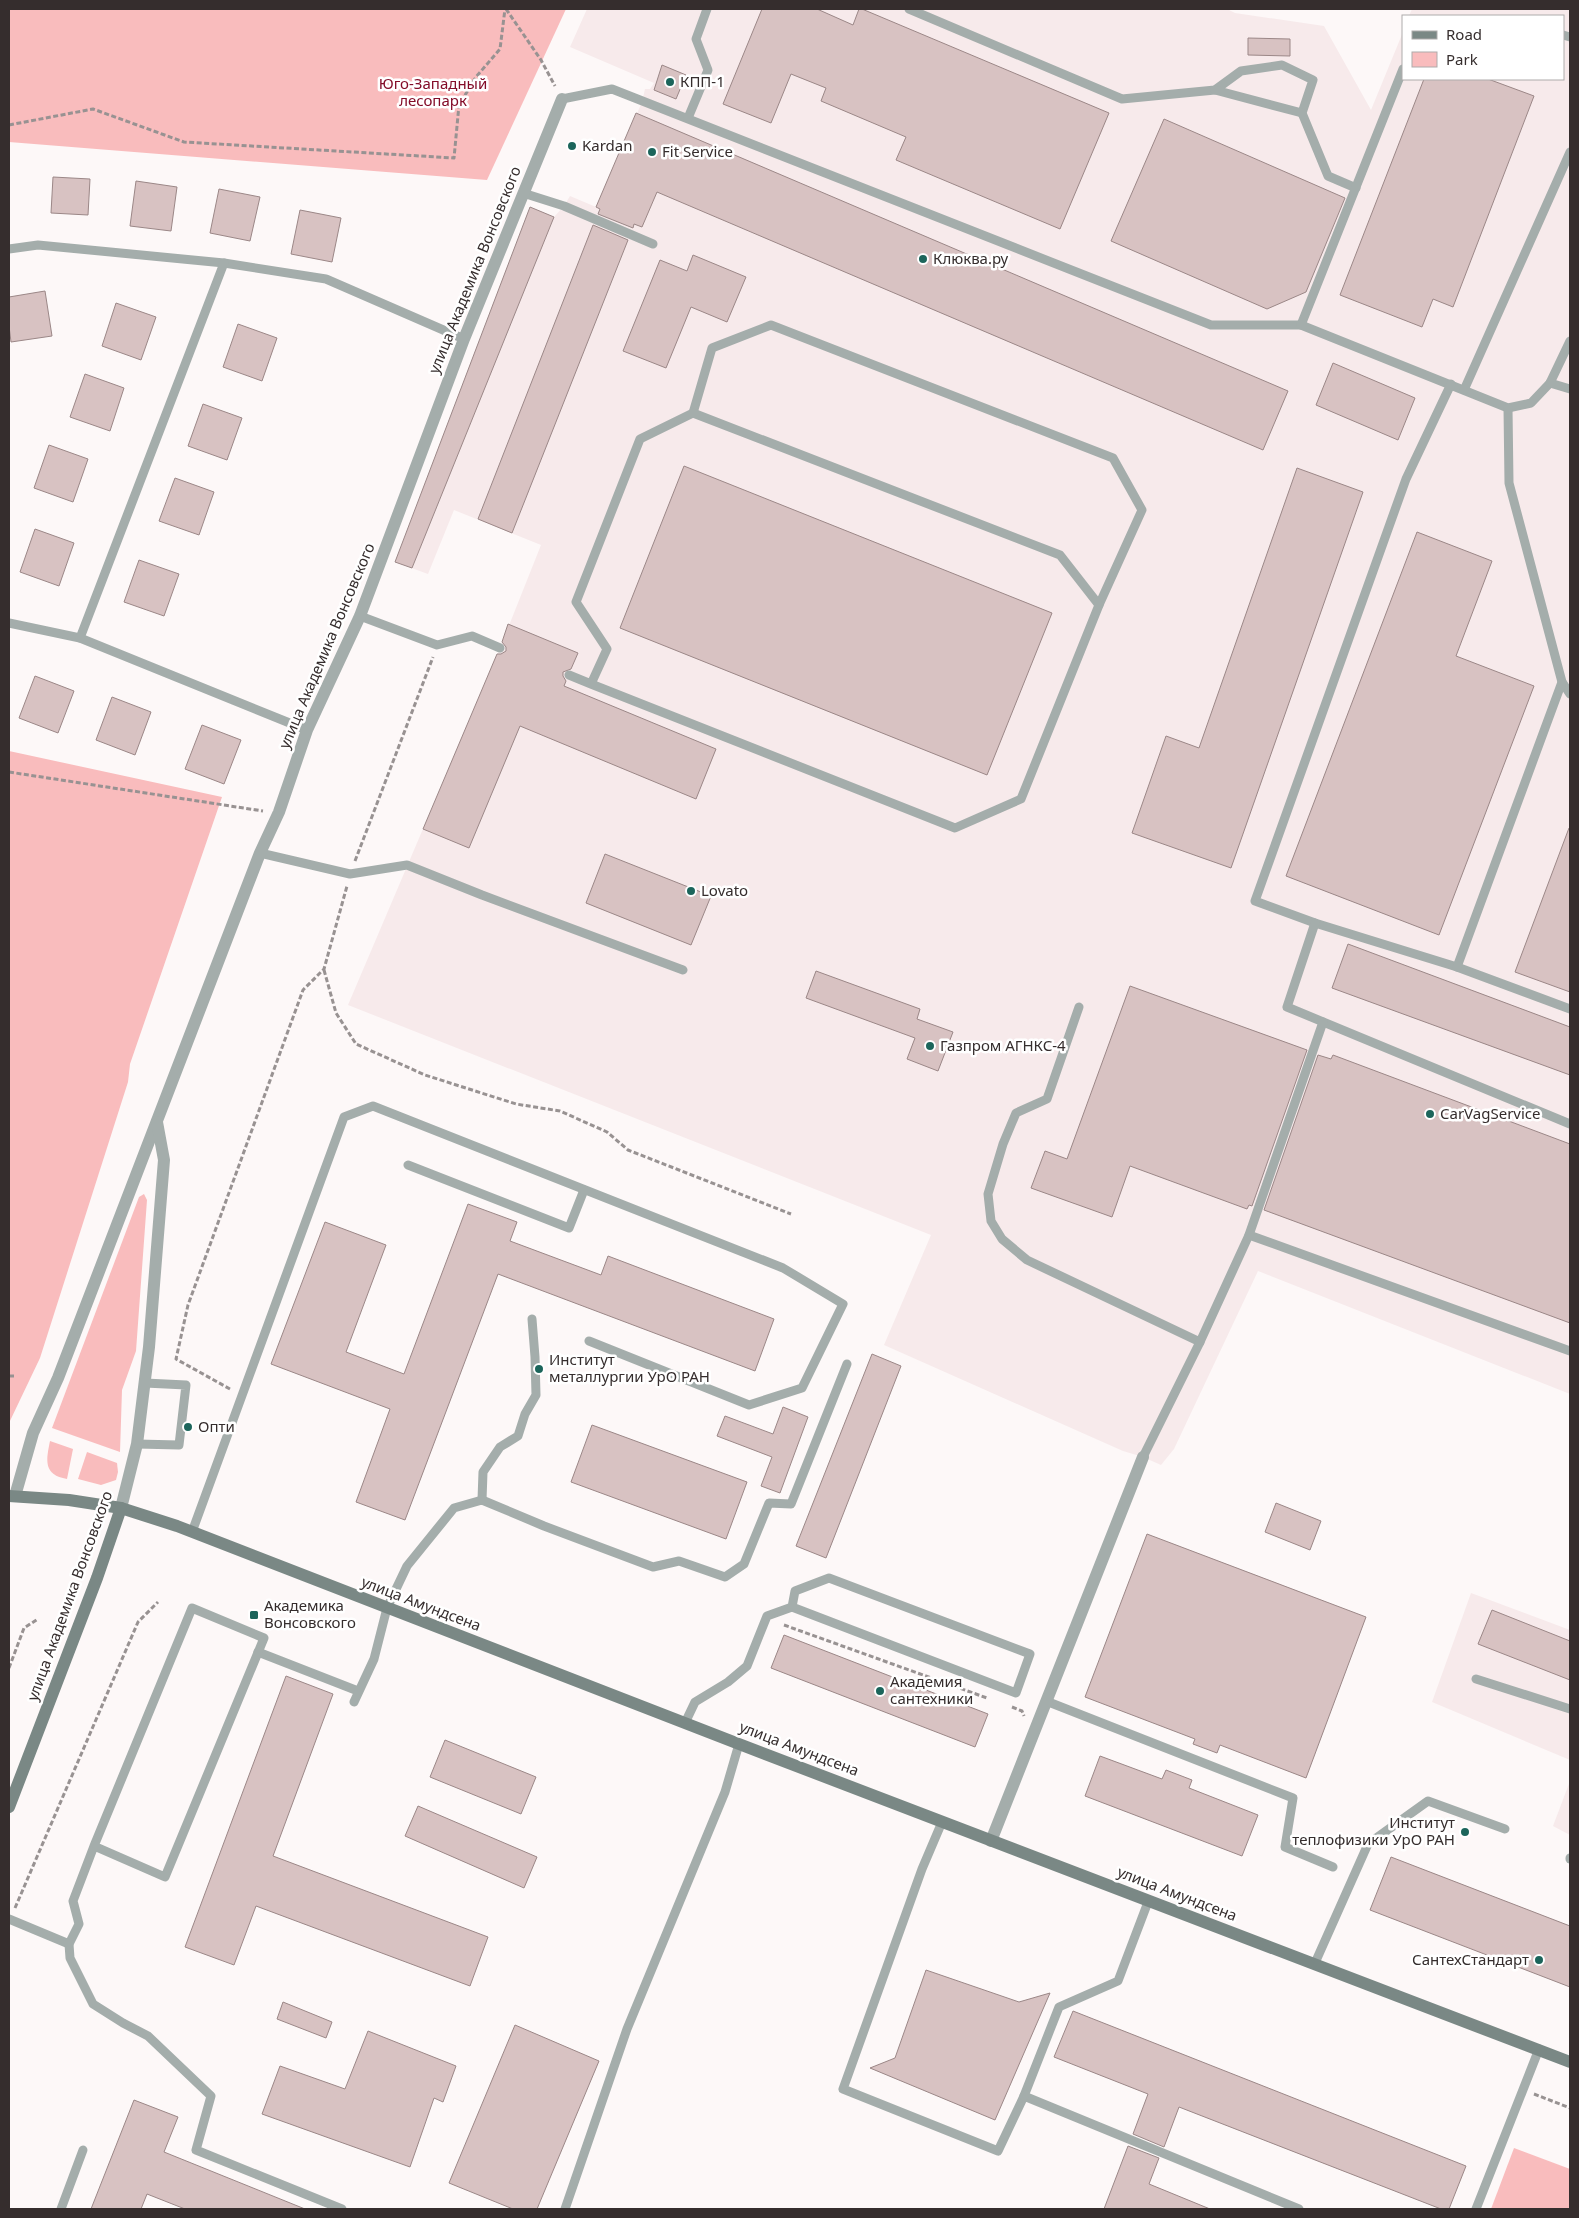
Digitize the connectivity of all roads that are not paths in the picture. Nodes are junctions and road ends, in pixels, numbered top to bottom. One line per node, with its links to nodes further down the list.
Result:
1 (707, 9): 7 (lane)
2 (909, 9): 4 (lane)
3 (1402, 72): 9 (lane)
4 (1215, 90): 6 (lane); 6 (lane)
5 (562, 99): 7 (lane); 10 (street, улица Академика Вонсовского)
6 (1302, 113): 9 (lane)
7 (688, 118): 14 (lane)
8 (1570, 152): 20 (lane)
9 (1356, 188): 14 (lane)
10 (523, 193): 11 (lane); 15 (street, улица Академика Вонсовского)
11 (652, 244)
12 (9, 249): 13 (lane)
13 (224, 263): 15 (lane); 26 (lane)
14 (1301, 325): 18 (lane)
15 (464, 339): 24 (street, улица Академика Вонсовского)
16 (1570, 341): 17 (lane)
17 (1550, 383): 19 (lane); 21 (lane)
18 (1451, 384): 20 (lane); 34 (lane)
19 (1570, 389)
20 (1464, 390): 21 (lane)
21 (1508, 408): 29 (lane)
22 (693, 413): 23 (lane); 23 (lane); 30 (lane)
23 (1099, 605): 30 (lane)
24 (360, 616): 27 (lane); 32 (street, улица Академика Вонсовского)
25 (9, 623): 26 (lane)
26 (80, 638): 32 (lane)
27 (500, 648)
28 (569, 675): 30 (lane)
29 (1562, 682): 31 (lane); 35 (lane)
30 (591, 684)
31 (1570, 694)
32 (307, 730): 33 (street, улица Академика Вонсовского)
33 (260, 854): 36 (lane); 40 (street, улица Академика Вонсовского)
34 (1315, 923): 35 (lane); 39 (lane)
35 (1457, 967): 38 (lane)
36 (683, 970)
37 (1079, 1007): 47 (lane)
38 (1570, 1009)
39 (1323, 1022): 41 (lane); 44 (lane)
40 (157, 1122): 50 (street, улица Академика Вонсовского); 53 (street, улица Академика Вонсовского)
41 (1570, 1124)
42 (408, 1165): 43 (lane)
43 (584, 1190): 46 (lane); 56 (lane)
44 (1249, 1235): 47 (lane); 48 (lane)
45 (532, 1319): 54 (lane)
46 (589, 1342)
47 (1200, 1342): 52 (lane)
48 (1570, 1351)
49 (848, 1364): 54 (lane)
50 (145, 1383): 51 (street, улица Академика Вонсовского); 51 (lane)
51 (137, 1444): 55 (street, улица Академика Вонсовского)
52 (1143, 1457): 62 (street)
53 (12, 1496): 55 (main road, улица Амундсена)
54 (482, 1500): 58 (lane)
55 (121, 1508): 56 (main road, улица Амундсена); 67 (main road, улица Академика Вонсовского)
56 (192, 1532): 58 (main road, улица Амундсена)
57 (792, 1606): 57 (lane); 65 (lane)
58 (387, 1608): 61 (lane); 65 (main road, улица Амундсена)
59 (258, 1652): 61 (lane); 71 (lane); 71 (lane)
60 (1476, 1679): 64 (lane)
61 (358, 1691): 63 (lane)
62 (1046, 1701): 70 (street); 72 (lane)
63 (354, 1702)
64 (1570, 1709)
65 (685, 1723): 66 (main road, улица Амундсена)
66 (739, 1744): 68 (main road, улица Амундсена); 83 (lane)
67 (9, 1807)
68 (942, 1822): 70 (main road, улица Амундсена); 79 (lane)
69 (1505, 1829): 76 (lane)
70 (991, 1840): 73 (main road, улица Амундсена)
71 (94, 1846): 75 (lane)
72 (1333, 1867)
73 (1148, 1902): 76 (main road, улица Амундсена); 79 (lane)
74 (9, 1919): 75 (lane)
75 (69, 1944): 82 (lane)
76 (1315, 1963): 77 (main road, улица Амундсена)
77 (1539, 2049): 78 (main road, улица Амундсена); 85 (lane)
78 (1570, 2062)
79 (1024, 2096): 84 (lane)
80 (83, 2150): 81 (lane)
81 (61, 2209)
82 (342, 2209)
83 (565, 2209)
84 (1299, 2209)
85 (1476, 2209)

